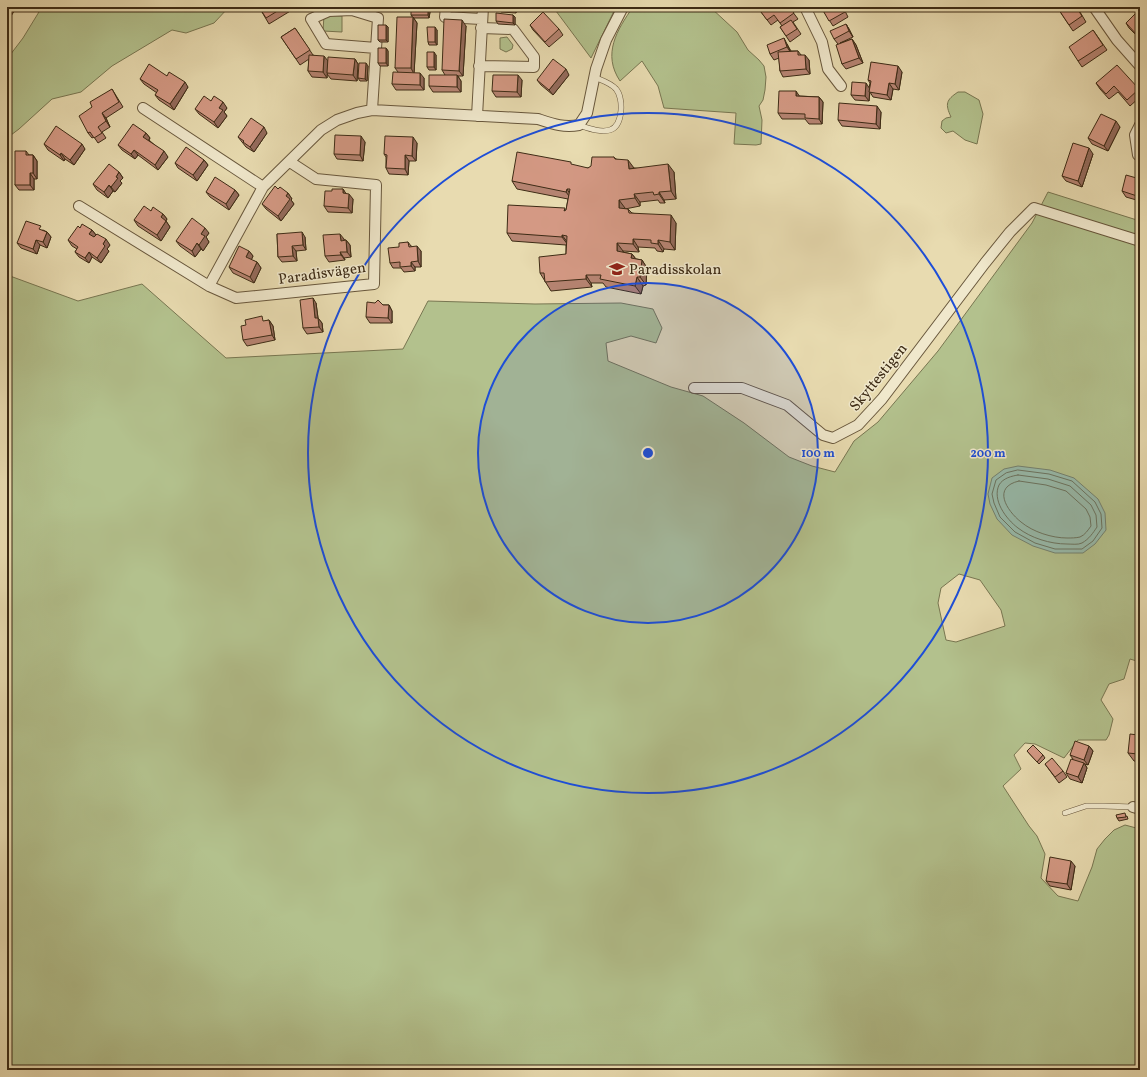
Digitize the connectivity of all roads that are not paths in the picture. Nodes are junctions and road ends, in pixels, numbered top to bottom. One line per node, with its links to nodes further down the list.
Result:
1 (446, 7): 6 (street)
2 (483, 7): 6 (street)
3 (623, 7): 10 (street)
4 (805, 7): 11 (street)
5 (1094, 7): 9 (street)
6 (481, 24): 8 (street); 8 (street)
7 (376, 48): 7 (street); 13 (street)
8 (479, 66): 14 (street)
9 (1140, 66)
10 (594, 77): 15 (street); 15 (lane)
11 (841, 86)
12 (143, 108): 19 (street)
13 (372, 110): 14 (street); 18 (street)
14 (477, 116): 15 (street)
15 (579, 124)
16 (1140, 125): 17 (street)
17 (1138, 155)
18 (290, 162): 19 (street); 22 (street, Paradisvägen)
19 (263, 187): 22 (street)
20 (79, 206): 22 (street, Paradisvägen)
21 (1140, 241): 23 (street, Skyttestigen)
22 (209, 286)
23 (694, 388)
24 (1138, 807): 25 (lane)
25 (1065, 813)

